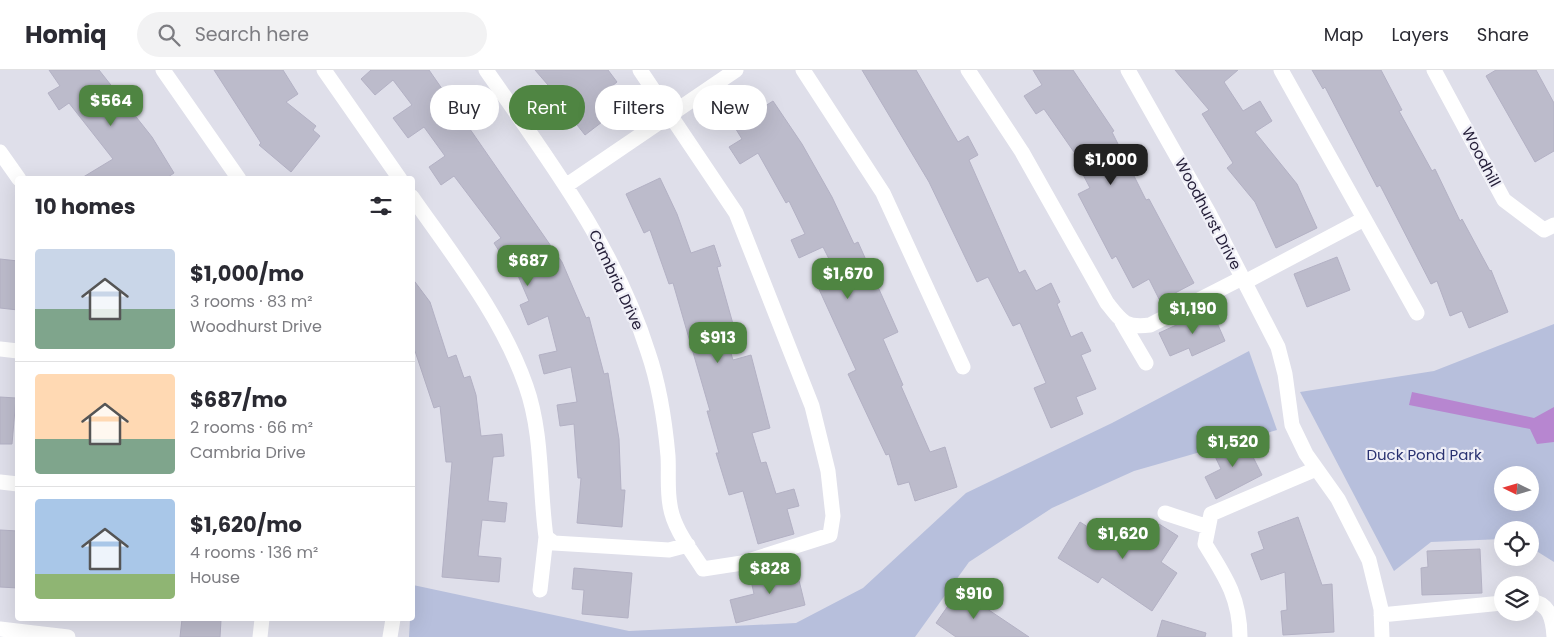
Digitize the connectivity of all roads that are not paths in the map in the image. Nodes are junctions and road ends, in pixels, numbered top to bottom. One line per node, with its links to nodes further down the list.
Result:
1 (163, 70): 17 (street)
2 (324, 70): 18 (street)
3 (486, 70): 19 (street, Cambria Drive)
4 (640, 70): 11 (street)
5 (736, 70): 12 (street)
6 (803, 70): 29 (street)
7 (968, 70): 25 (street)
8 (1128, 70): 23 (street, Woodhurst Drive)
9 (1281, 70): 21 (street)
10 (1434, 70): 22 (street, Woodhill)
11 (650, 85)
12 (683, 106)
13 (647, 130): 19 (street)
14 (679, 130): 36 (street, Cambria Drive)
15 (0, 152): 16 (street)
16 (17, 176)
17 (237, 176)
18 (398, 176)
19 (567, 185): 36 (street, Cambria Drive)
20 (415, 201): 35 (street)
21 (1364, 219): 23 (street); 24 (street)
22 (1549, 227)
23 (1243, 280): 25 (street); 30 (street, Woodhurst Drive)
24 (1417, 313)
25 (1122, 322): 28 (street)
26 (0, 349): 27 (street)
27 (15, 351)
28 (1146, 363)
29 (963, 367)
30 (1316, 469): 34 (street); 40 (street, Woodhurst Drive)
31 (0, 482): 32 (street)
32 (15, 484)
33 (1165, 513): 34 (street)
34 (1208, 527): 47 (street)
35 (546, 537): 36 (street); 37 (street)
36 (688, 545)
37 (540, 590)
38 (1539, 603): 49 (street)
39 (1494, 604): 40 (street)
40 (1381, 615): 48 (street, Woodhurst Drive)
41 (262, 621): 45 (street)
42 (392, 621): 46 (street)
43 (0, 628): 44 (street)
44 (68, 637)
45 (260, 637)
46 (390, 637)
47 (1240, 637)
48 (1382, 637)
49 (1554, 637)

